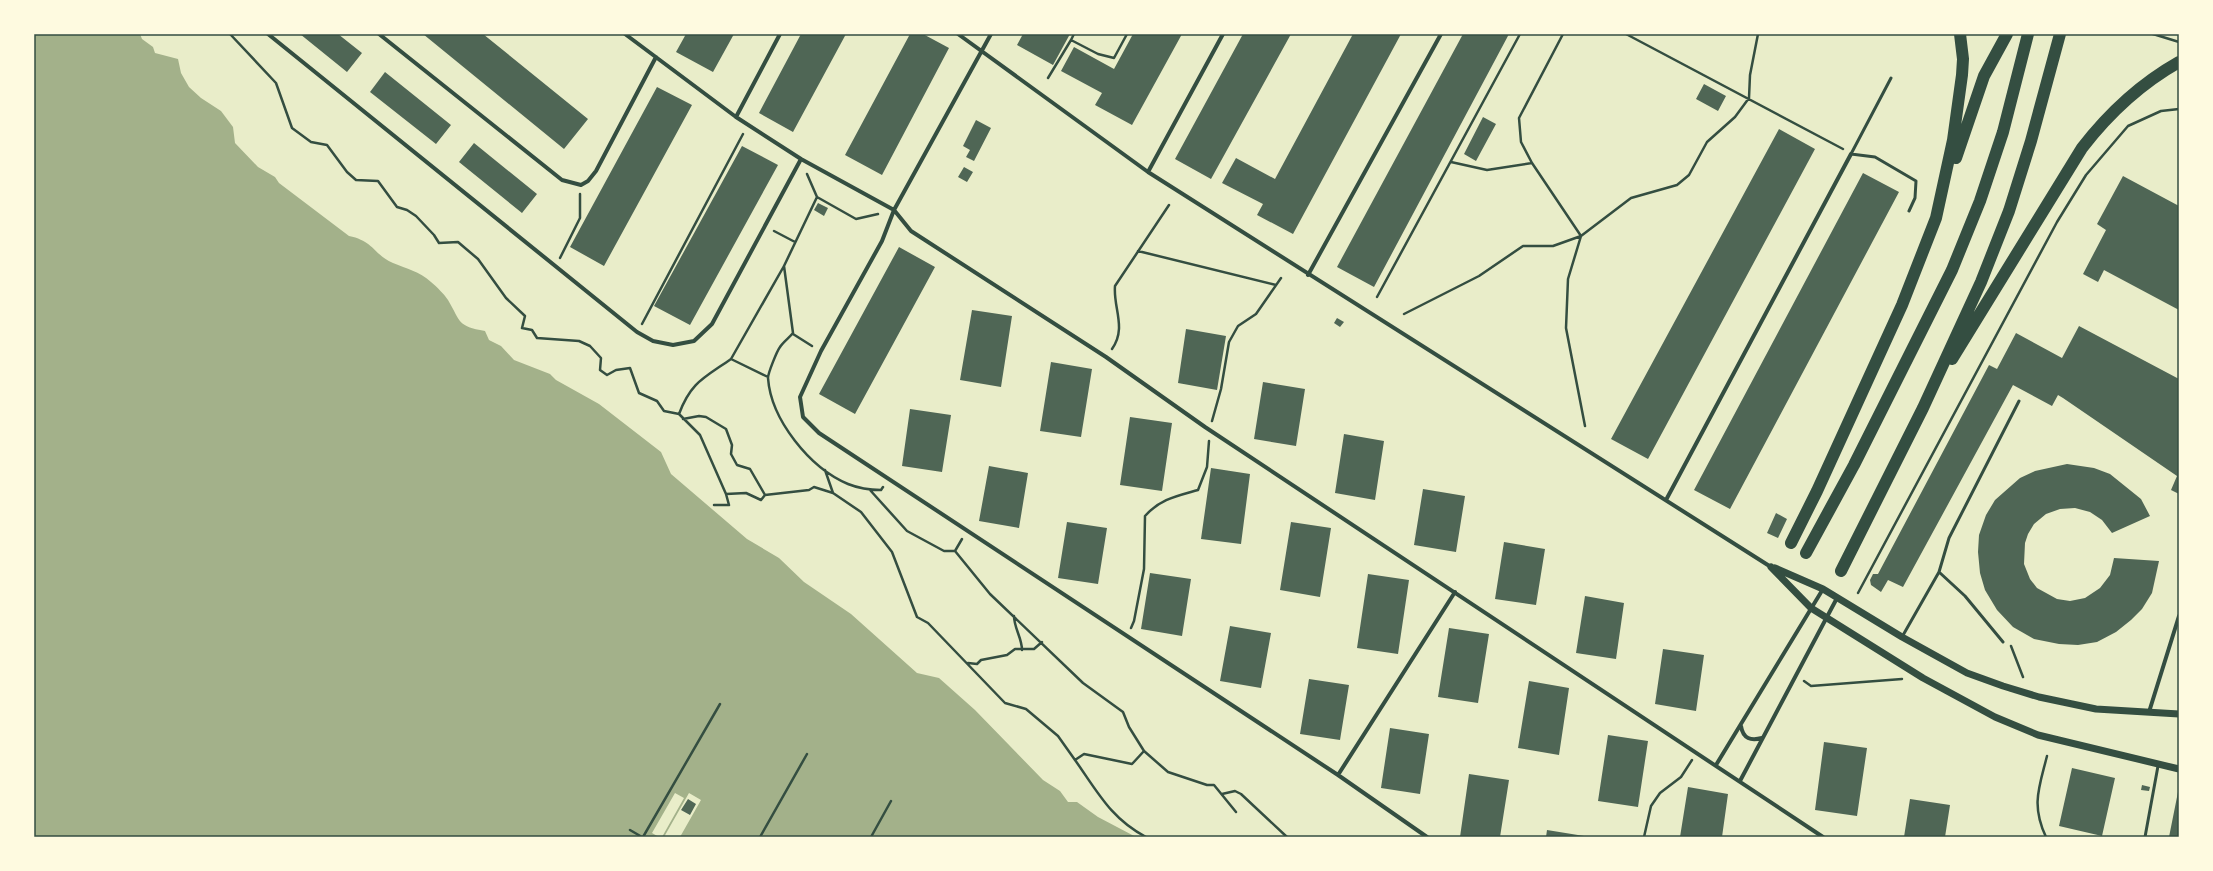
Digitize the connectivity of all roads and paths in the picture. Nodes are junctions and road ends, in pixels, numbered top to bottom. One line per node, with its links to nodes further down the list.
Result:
1 (230, 34): 63 (path)
2 (268, 34): 54 (street)
3 (379, 34): 37 (street)
4 (625, 34): 24 (street)
5 (780, 34): 30 (street)
6 (958, 34): 23 (street)
7 (991, 34): 23 (street)
8 (1074, 34): 21 (path)
9 (1127, 34): 21 (path)
10 (1223, 34): 36 (street)
11 (1441, 34): 49 (street)
12 (1520, 34): 34 (path)
13 (1563, 34): 35 (path)
14 (1626, 34): 28 (path)
15 (1758, 34): 28 (path)
16 (1960, 34): 42 (highway)
17 (2007, 34): 42 (highway)
18 (2028, 34): 76 (highway)
19 (2060, 34): 62 (highway)
20 (2153, 34): 22 (path)
21 (1071, 40): 26 (path)
22 (2179, 42)
23 (981, 52): 36 (street); 40 (street)
24 (656, 57): 30 (street); 37 (street)
25 (2179, 62): 62 (highway)
26 (1048, 78)
27 (1891, 78): 32 (lane)
28 (1749, 98): 32 (path); 44 (path)
29 (2179, 109): 82 (path)
30 (736, 117): 31 (street)
31 (748, 125): 33 (street); 54 (path)
32 (1851, 154): 41 (lane); 73 (street)
33 (801, 159): 38 (path); 40 (street); 54 (street)
34 (1451, 162): 35 (path); 52 (path)
35 (1532, 163): 44 (path)
36 (1148, 172): 49 (street)
37 (580, 185): 47 (path)
38 (817, 197): 40 (path); 45 (path)
39 (1169, 205): 46 (path)
40 (894, 210): 81 (street); 110 (street)
41 (1909, 211)
42 (1936, 218): 75 (highway)
43 (778, 233): 45 (path)
44 (1581, 236): 53 (path); 65 (path)
45 (795, 242): 48 (path)
46 (1138, 250): 51 (path); 56 (path)
47 (560, 258)
48 (784, 266): 55 (path); 58 (path)
49 (1308, 275): 73 (street)
50 (1281, 278): 51 (path)
51 (1276, 286): 60 (path)
52 (1377, 297)
53 (1404, 314)
54 (637, 332)
55 (793, 334): 57 (path); 59 (path)
56 (1117, 342)
57 (807, 343)
58 (732, 359): 59 (path); 63 (path)
59 (768, 377): 67 (path)
60 (1221, 389)
61 (2019, 401): 79 (lane)
62 (1923, 408): 78 (highway)
63 (679, 414): 64 (path)
64 (683, 419): 71 (path); 72 (path)
65 (1584, 426)
66 (1207, 467): 88 (path)
67 (825, 470): 68 (path); 70 (path)
68 (870, 490): 69 (path); 85 (path)
69 (881, 490)
70 (833, 493): 72 (path); 93 (path)
71 (726, 494): 72 (path); 74 (path)
72 (765, 495)
73 (1666, 500): 77 (street)
74 (714, 505)
75 (1791, 543)
76 (1806, 553)
77 (1771, 567): 80 (street); 84 (street)
78 (1841, 571)
79 (1939, 572): 89 (lane); 91 (lane)
80 (1823, 589): 83 (street); 84 (street)
81 (1455, 592): 103 (street); 110 (street)
82 (1858, 593)
83 (1838, 598): 87 (street); 89 (street)
84 (1811, 608): 87 (street); 100 (street)
85 (1014, 616): 90 (path); 92 (path)
86 (2179, 616): 98 (street)
87 (1826, 619): 94 (street); 108 (street)
88 (1134, 622)
89 (1902, 637): 98 (street)
90 (1042, 642): 92 (path); 102 (path)
91 (2003, 642): 95 (path)
92 (1022, 650): 93 (path)
93 (968, 663): 106 (path)
94 (1796, 676): 96 (path); 101 (street)
95 (2023, 677)
96 (1906, 678)
97 (720, 704): 116 (path)
98 (2149, 712): 99 (street)
99 (2179, 714)
100 (1740, 726): 101 (street); 107 (street)
101 (1762, 738): 111 (street)
102 (1144, 751): 106 (path); 112 (path)
103 (1697, 753): 107 (street); 122 (path)
104 (807, 754): 117 (path)
105 (2047, 756): 124 (path)
106 (1075, 760): 119 (path)
107 (1716, 765): 111 (street)
108 (2158, 766): 109 (street); 125 (lane)
109 (2179, 769)
110 (1338, 774): 121 (street)
111 (1740, 781): 123 (street)
112 (1222, 794): 114 (path); 120 (path)
113 (891, 801): 118 (path)
114 (1236, 812)
115 (630, 830): 116 (path)
116 (643, 837)
117 (760, 837)
118 (871, 837)
119 (1146, 837)
120 (1287, 837)
121 (1427, 837)
122 (1644, 837)
123 (1823, 837)
124 (2046, 837)
125 (2145, 837)

